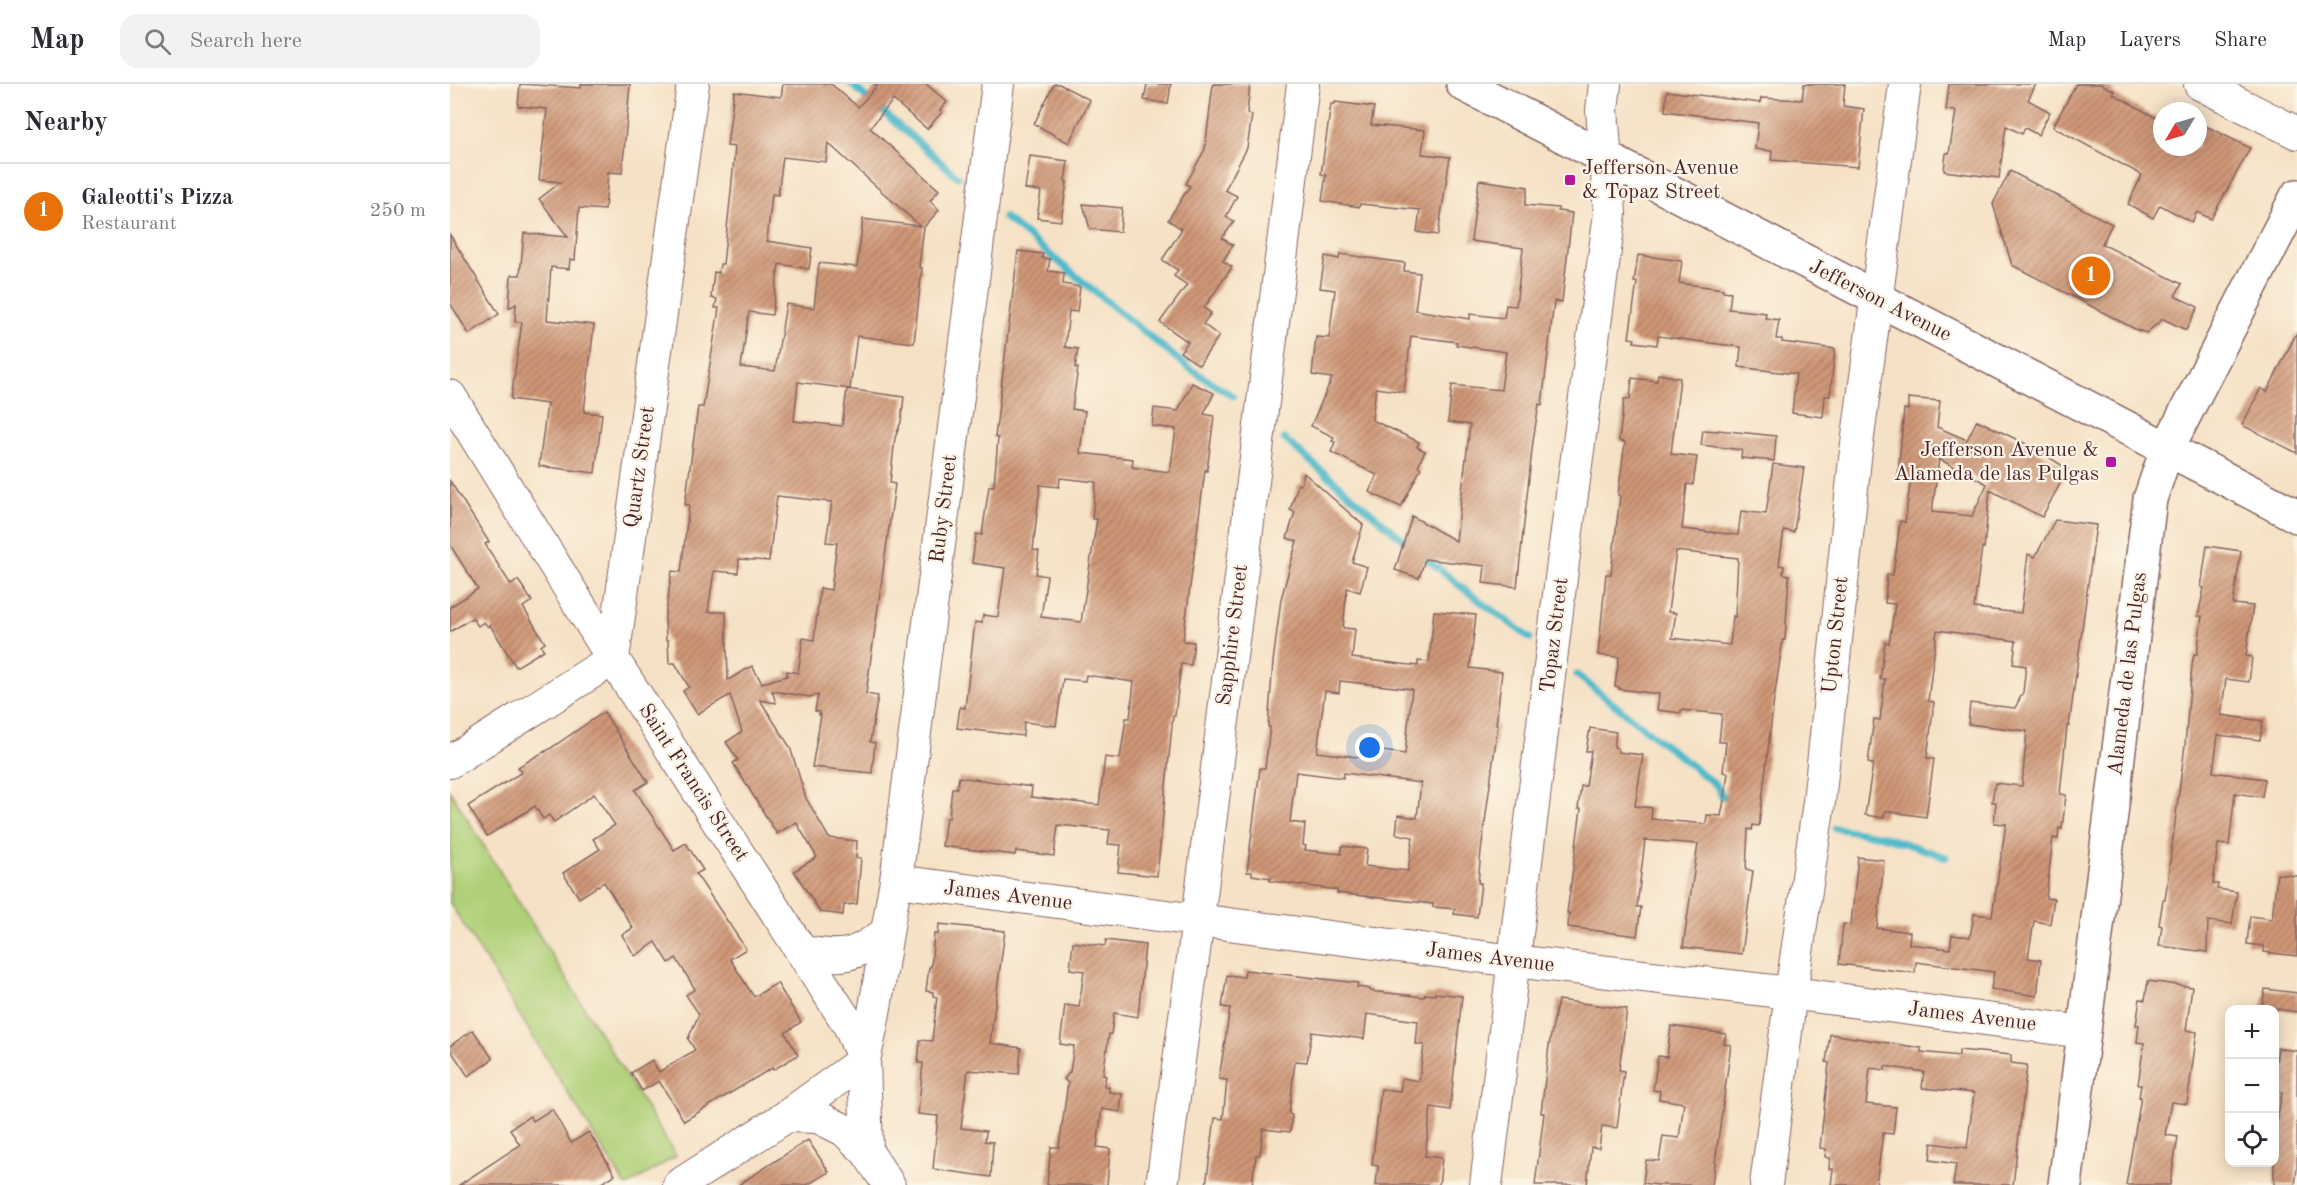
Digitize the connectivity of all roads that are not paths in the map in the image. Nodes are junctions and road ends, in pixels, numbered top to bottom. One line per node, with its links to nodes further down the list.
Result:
1 (693, 84): 15 (street, Quartz Street)
2 (998, 84): 17 (street, Ruby Street)
3 (1303, 84): 18 (street, Sapphire Street)
4 (1463, 84): 9 (main road, Jefferson Avenue)
5 (1605, 84): 9 (street, Topaz Street)
6 (1905, 84): 11 (street, Upton Street)
7 (2200, 84): 8 (street)
8 (2297, 134)
9 (1606, 158): 11 (main road, Jefferson Avenue); 21 (street, Topaz Street)
10 (2297, 196): 13 (main road, Alameda de las Pulgas)
11 (1877, 299): 13 (main road, Jefferson Avenue); 22 (street, Upton Street)
12 (450, 396): 15 (street, Saint Francis Street)
13 (2167, 449): 14 (main road, Jefferson Avenue); 23 (main road, Alameda de las Pulgas)
14 (2297, 516)
15 (613, 659): 16 (street); 20 (street, Saint Francis Street)
16 (450, 762)
17 (896, 881): 18 (street, James Avenue); 19 (street, Ruby Street)
18 (1197, 919): 21 (street, James Avenue); 29 (street, Sapphire Street)
19 (886, 933): 20 (street); 24 (street, Ruby Street)
20 (803, 952): 24 (street, Saint Francis Street)
21 (1514, 961): 22 (street, James Avenue); 30 (street, Topaz Street)
22 (1791, 993): 23 (street, James Avenue); 31 (street, Upton Street)
23 (2084, 1032): 32 (main road, Alameda de las Pulgas)
24 (864, 1059): 25 (street); 26 (street, Saint Francis Street)
25 (787, 1116): 26 (street); 27 (street)
26 (867, 1152): 28 (street)
27 (679, 1185)
28 (889, 1185)
29 (1162, 1185)
30 (1486, 1185)
31 (1766, 1185)
32 (2065, 1185)

